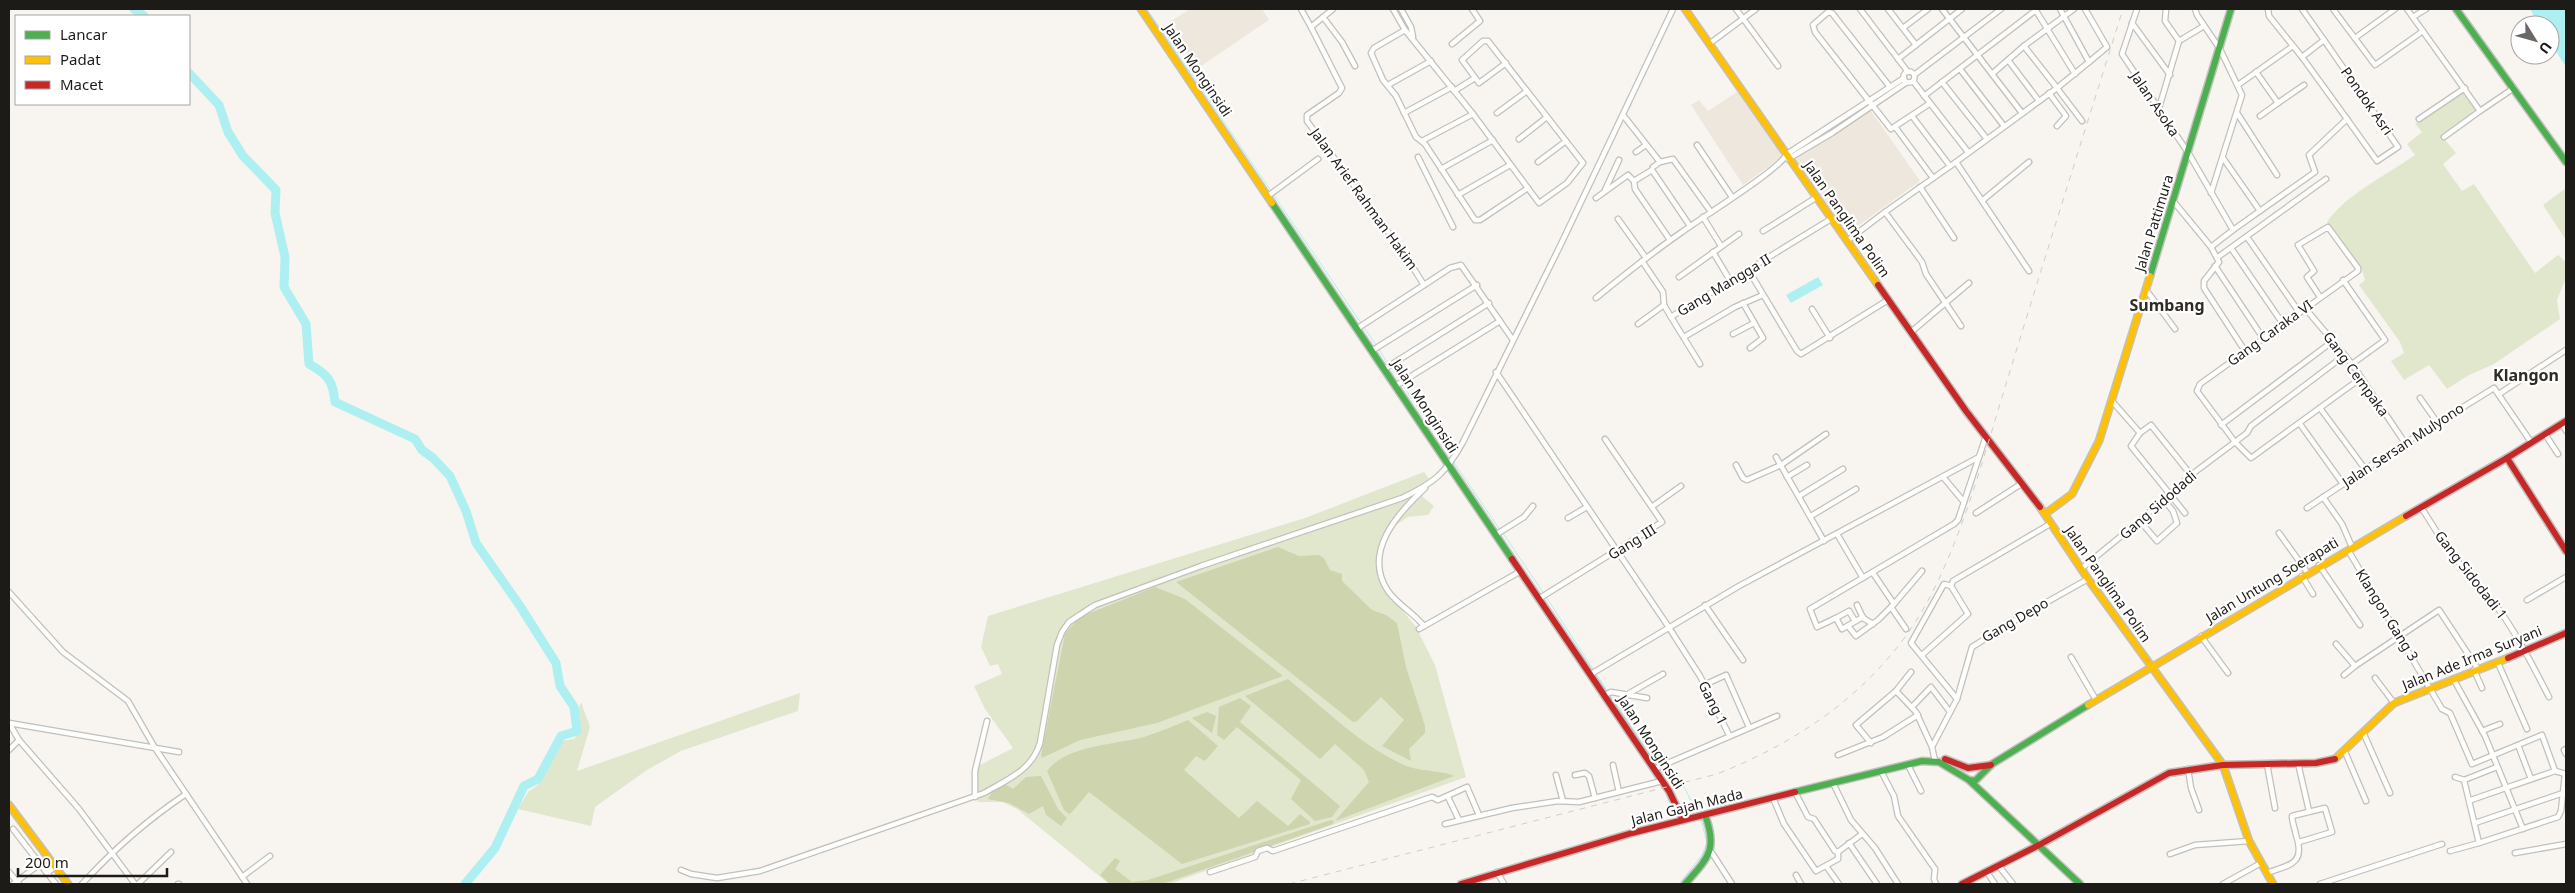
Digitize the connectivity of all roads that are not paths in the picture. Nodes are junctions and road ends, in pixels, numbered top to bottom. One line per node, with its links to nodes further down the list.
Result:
1 (1141, 9): 142 (main road, Jalan Monginsidi)
2 (1301, 9): 40 (street)
3 (1333, 9): 33 (street)
4 (1393, 9): 42 (street)
5 (1401, 9): 38 (street)
6 (1472, 9): 50 (street)
7 (1673, 9): 97 (street)
8 (1684, 9): 51 (main road, Jalan Panglima Polim)
9 (1736, 9): 36 (street)
10 (1756, 9): 36 (street)
11 (1860, 9): 58 (street)
12 (1928, 9): 41 (street)
13 (1942, 9): 34 (street)
14 (1962, 9): 34 (street)
15 (2000, 9): 46 (street)
16 (2060, 9): 32 (street)
17 (2074, 9): 32 (street)
18 (2085, 9): 61 (street)
19 (2137, 9): 37 (street)
20 (2166, 9): 49 (street)
21 (2195, 9): 39 (street)
22 (2232, 9): 55 (main road, Jalan Pattimura)
23 (2268, 9): 54 (street, Pondok Asri)
24 (2302, 9): 48 (street)
25 (2334, 9): 47 (street)
26 (2395, 9): 47 (street)
27 (2407, 9): 35 (street)
28 (2426, 9): 35 (street)
29 (2456, 9): 81 (main road)
30 (1891, 10): 41 (street)
31 (2035, 10): 43 (street); 56 (street)
32 (2064, 16): 43 (street); 61 (street)
33 (1323, 17): 40 (street); 63 (street)
34 (1950, 18): 46 (street); 52 (street)
35 (2413, 18): 44 (street)
36 (1743, 19): 51 (street); 64 (street)
37 (2132, 23): 71 (street); 90 (street, Jalan Asoka)
38 (1409, 24): 42 (street); 45 (street)
39 (2204, 26): 49 (street); 55 (street)
40 (1311, 27): 177 (street, Jalan Arief Rahman Hakim)
41 (1903, 28): 52 (street)
42 (1404, 29): 45 (street); 75 (street)
43 (2047, 29): 53 (street); 70 (street)
44 (2423, 31): 47 (street); 80 (street)
45 (1413, 38): 60 (street)
46 (1963, 38): 56 (street); 68 (street)
47 (2355, 38)
48 (2324, 40): 57 (street); 101 (street, Pondok Asri)
49 (2179, 41): 71 (street)
50 (1452, 44)
51 (1709, 44): 119 (main road, Jalan Panglima Polim)
52 (1916, 45): 58 (street)
53 (2024, 46): 59 (street); 79 (street)
54 (2293, 46): 57 (street, Pondok Asri); 67 (street)
55 (2220, 49): 76 (street); 117 (main road, Jalan Pattimura)
56 (1977, 56): 65 (street); 69 (street)
57 (2302, 57): 101 (street, Pondok Asri)
58 (1898, 59): 66 (street)
59 (2008, 60): 69 (street); 86 (street)
60 (1431, 61): 75 (street); 82 (street)
61 (2089, 62): 70 (street)
62 (1506, 63): 72 (street); 72 (street); 83 (street)
63 (1355, 66)
64 (1778, 66)
65 (1960, 69): 74 (street); 104 (street)
66 (1908, 72): 68 (street); 73 (street)
67 (2256, 72): 76 (street); 88 (street)
68 (1914, 74): 73 (street)
69 (1992, 74): 94 (street)
70 (2075, 74): 79 (street)
71 (2170, 75): 90 (street)
72 (1474, 78): 82 (street)
73 (1908, 80): 78 (street); 85 (street); 87 (street)
74 (1942, 82): 85 (street); 109 (street)
75 (1388, 85): 92 (street)
76 (2238, 85): 95 (street)
77 (2304, 85): 88 (street)
78 (1890, 87): 87 (street); 87 (street)
79 (2057, 88): 84 (street); 103 (street)
80 (2465, 88): 91 (street); 102 (street)
81 (2514, 88): 91 (street); 127 (main road)
82 (1453, 89): 92 (street); 96 (street)
83 (1527, 91): 93 (street); 100 (street)
84 (2050, 93): 86 (street); 105 (street)
85 (1924, 96): 89 (street)
86 (2039, 101): 94 (street)
87 (1871, 103): 106 (street); 119 (street)
88 (2278, 103): 99 (street)
89 (1929, 104): 98 (street); 116 (street)
90 (2159, 108): 117 (street, Jalan Asoka)
91 (2480, 111): 107 (street)
92 (1404, 113): 111 (street)
93 (1498, 113)
94 (2022, 113): 104 (street)
95 (2237, 113): 121 (street); 133 (street)
96 (1473, 114): 110 (street); 111 (street)
97 (1623, 115): 113 (street); 204 (street)
98 (1912, 116): 106 (street); 129 (street)
99 (2260, 116)
100 (1547, 117): 108 (street); 112 (street)
101 (2347, 119): 149 (street, Pondok Asri)
102 (2419, 119)
103 (2082, 121)
104 (2004, 126): 109 (street)
105 (2056, 126)
106 (1896, 128): 134 (street)
107 (2444, 137)
108 (1519, 139)
109 (1987, 139): 116 (street)
110 (1493, 140): 128 (street); 131 (street)
111 (1422, 141): 131 (street)
112 (1566, 141): 123 (street); 139 (street)
113 (1646, 145): 115 (street); 124 (street)
114 (1696, 145): 144 (street)
115 (1636, 152)
116 (1968, 152): 125 (street)
117 (2189, 154): 141 (street, Jalan Asoka); 148 (main road, Jalan Pattimura)
118 (1418, 157): 156 (street)
119 (1787, 157): 144 (street); 146 (main road, Jalan Panglima Polim)
120 (1318, 158): 142 (street)
121 (2223, 158): 141 (street); 149 (street)
122 (1619, 160): 132 (street)
123 (1538, 162)
124 (1660, 162): 130 (street); 150 (street)
125 (1956, 162): 129 (street); 147 (street)
126 (2029, 162): 147 (street)
127 (2566, 162)
128 (1510, 165): 139 (street); 143 (street)
129 (1950, 166): 134 (street)
130 (1653, 167)
131 (1441, 169): 143 (street)
132 (1613, 171): 136 (street); 140 (street)
133 (2277, 175)
134 (1933, 178): 138 (street)
135 (2326, 179): 160 (street)
136 (1620, 180): 137 (street); 140 (street)
137 (1634, 182): 155 (street); 162 (street)
138 (1920, 187): 151 (street); 161 (street)
139 (1528, 188): 143 (street)
140 (1604, 191): 145 (street)
141 (2211, 193): 157 (street, Jalan Asoka)
142 (1269, 196): 196 (main road, Jalan Monginsidi)
143 (1458, 196)
144 (1732, 197): 150 (street)
145 (1596, 198)
146 (1817, 198): 154 (main road, Jalan Panglima Polim); 158 (street)
147 (1983, 200): 172 (street)
148 (2174, 202): 165 (street); 179 (main road, Jalan Pattimura)
149 (2260, 211): 157 (street, Pondok Asri)
150 (1710, 212): 152 (street)
151 (1886, 212): 163 (street); 186 (street)
152 (1703, 217): 155 (street); 164 (street)
153 (1618, 219): 169 (street, Gang Mangga II)
154 (1831, 219): 163 (main road, Jalan Panglima Polim); 171 (street, Gang Mangga II)
155 (1690, 226): 162 (street)
156 (1453, 227)
157 (2233, 230): 165 (street, Pondok Asri)
158 (1763, 231)
159 (1740, 234): 164 (street)
160 (2247, 237): 166 (street); 190 (street)
161 (1954, 238)
162 (1670, 240): 169 (street)
163 (1847, 241): 183 (main road, Jalan Panglima Polim)
164 (1721, 246): 167 (street)
165 (2211, 247): 168 (street)
166 (2231, 248): 168 (street); 195 (street)
167 (1712, 252): 173 (street); 175 (street)
168 (2218, 257): 170 (street)
169 (1644, 260): 182 (street); 187 (street, Gang Mangga II)
170 (2215, 266): 203 (street); 209 (street)
171 (1749, 271): 175 (street, Gang Mangga II); 180 (street)
172 (2029, 271)
173 (1679, 277)
174 (2343, 280): 181 (street, Gang Caraka VI); 181 (street, Gang Caraka VI); 212 (street)
175 (1731, 282): 191 (street, Gang Mangga II)
176 (1969, 283): 186 (street)
177 (1424, 285): 178 (street); 196 (street, Jalan Arief Rahman Hakim)
178 (1477, 285): 184 (street); 206 (street)
179 (2147, 291): 198 (street); 219 (main road, Jalan Pattimura)
180 (1763, 295): 185 (street); 202 (street)
181 (2320, 296): 188 (street, Gang Caraka VI)
182 (1596, 298)
183 (1888, 300): 199 (main road, Jalan Panglima Polim); 202 (street)
184 (1488, 303): 192 (street); 213 (street)
185 (1743, 303): 193 (street); 201 (street)
186 (1945, 304): 197 (street); 199 (street)
187 (1664, 305): 191 (street, Gang Mangga II); 194 (street)
188 (2306, 308): 190 (street, Gang Caraka VI); 205 (street, Gang Cempaka)
189 (1812, 309): 202 (street)
190 (2299, 312): 195 (street, Gang Caraka VI)
191 (1672, 317): 201 (street)
192 (1500, 321): 204 (street); 216 (street)
193 (1754, 322): 200 (street); 207 (street)
194 (1638, 324)
195 (2283, 324): 203 (street, Gang Caraka VI)
196 (1360, 326): 206 (main road, Jalan Monginsidi)
197 (1961, 326)
198 (2175, 329)
199 (1911, 332): 230 (main road, Jalan Panglima Polim)
200 (1733, 334)
201 (1684, 337): 211 (street)
202 (1830, 338)
203 (2263, 338): 209 (street, Gang Caraka VI)
204 (1513, 340): 214 (street)
205 (2333, 341): 210 (street, Gang Cempaka); 224 (street)
206 (1376, 348): 213 (main road, Jalan Monginsidi)
207 (1750, 348)
208 (2566, 350): 217 (street, Jalan Sersan Mulyono)
209 (2245, 351): 224 (street, Gang Caraka VI)
210 (2344, 355): 212 (street, Gang Cempaka); 231 (street, Gang Sidodadi)
211 (1700, 364)
212 (2352, 364): 215 (street, Gang Cempaka)
213 (1388, 367): 216 (main road, Jalan Monginsidi)
214 (1496, 372): 238 (street); 259 (street, Gang 1)
215 (2361, 378): 220 (street); 233 (street, Gang Cempaka)
216 (1400, 383): 238 (main road, Jalan Monginsidi)
217 (2500, 394): 221 (street, Jalan Sersan Mulyono); 232 (street)
218 (2420, 398): 221 (street)
219 (2112, 401): 226 (street); 264 (main road, Jalan Pattimura)
220 (2320, 408): 223 (street); 243 (street)
221 (2437, 422): 233 (street, Jalan Sersan Mulyono)
222 (2564, 422): 225 (street); 228 (main road, Jalan Untung Soerapati)
223 (2300, 424): 231 (street, Gang Caraka VI); 249 (street)
224 (2222, 425): 231 (street, Gang Caraka VI)
225 (2566, 432)
226 (2140, 433): 245 (street); 252 (street)
227 (1826, 434): 240 (street)
228 (2545, 434): 232 (main road, Jalan Untung Soerapati); 234 (street)
229 (1605, 439): 258 (street, Gang III)
230 (1988, 439): 236 (street); 248 (main road, Jalan Panglima Polim)
231 (2235, 442): 245 (street, Gang Sidodadi)
232 (2531, 442): 237 (main road, Jalan Untung Soerapati)
233 (2405, 443): 243 (street, Jalan Sersan Mulyono)
234 (2558, 454)
235 (1776, 457): 240 (street)
236 (1979, 457): 246 (street); 256 (street)
237 (2507, 458): 260 (main road, Jalan Untung Soerapati); 274 (main road)
238 (1451, 464): 244 (street); 269 (main road, Jalan Monginsidi)
239 (1736, 465): 240 (street)
240 (1781, 465): 247 (street)
241 (1807, 465): 247 (street)
242 (1843, 469): 253 (street)
243 (2365, 469): 249 (street, Jalan Sersan Mulyono)
244 (1440, 475): 278 (street); 386 (street)
245 (2191, 475): 252 (street, Gang Sidodadi)
246 (1943, 476): 256 (street); 271 (street)
247 (1788, 477): 253 (street)
248 (2022, 484): 262 (street); 264 (main road, Jalan Panglima Polim)
249 (2343, 484): 254 (street, Jalan Sersan Mulyono)
250 (1681, 486): 258 (street)
251 (1856, 489): 265 (street)
252 (2170, 494): 255 (street, Gang Sidodadi); 263 (street)
253 (1799, 496): 265 (street)
254 (2323, 497): 261 (street, Jalan Sersan Mulyono); 273 (street, Klangon Gang 3)
255 (2163, 500): 267 (street, Gang Sidodadi); 267 (street)
256 (1964, 502): 280 (street)
257 (1533, 506): 269 (street)
258 (1653, 506): 275 (street, Gang III)
259 (1587, 507): 266 (street); 275 (street, Gang 1)
260 (2422, 507): 273 (main road, Jalan Untung Soerapati); 306 (street, Gang Sidodadi 1)
261 (2307, 508)
262 (1976, 513)
263 (2185, 513)
264 (2045, 514): 268 (main road, Jalan Panglima Polim)
265 (1811, 516): 272 (street)
266 (1568, 518)
267 (2140, 521): 277 (street, Gang Sidodadi)
268 (2050, 524): 277 (main road, Jalan Panglima Polim); 285 (street)
269 (1499, 532): 278 (main road, Jalan Monginsidi)
270 (2279, 533): 281 (street)
271 (1837, 534): 272 (street); 283 (street)
272 (1824, 541): 291 (street)
273 (2350, 548): 276 (main road, Jalan Untung Soerapati); 304 (street, Klangon Gang 3)
274 (2566, 551)
275 (1617, 552): 288 (street, Gang III); 299 (street, Gang 1)
276 (2319, 565): 281 (main road, Jalan Untung Soerapati); 298 (street)
277 (2082, 569): 284 (main road, Jalan Panglima Polim)
278 (1521, 571): 288 (main road, Jalan Monginsidi)
279 (1922, 571): 293 (street)
280 (1872, 573): 283 (street); 293 (street)
281 (2304, 574): 287 (street); 303 (main road, Jalan Untung Soerapati)
282 (2566, 577): 290 (street)
283 (1863, 578): 295 (street)
284 (2088, 579): 312 (main road, Jalan Panglima Polim); 329 (street, Gang Depo)
285 (1951, 586): 307 (street); 307 (street)
286 (9, 592): 289 (street)
287 (2313, 594)
288 (1543, 597): 315 (main road, Jalan Monginsidi)
289 (11, 600): 347 (street)
290 (2527, 600)
291 (1705, 605): 299 (street); 309 (street)
292 (1857, 605): 294 (street)
293 (1892, 605): 297 (street); 301 (street)
294 (1863, 617): 296 (street); 297 (street)
295 (1836, 618): 296 (street); 300 (street)
296 (1854, 622): 300 (street)
297 (1873, 624): 300 (street)
298 (2360, 625)
299 (1668, 626): 315 (street); 321 (street, Gang 1)
300 (1848, 626)
301 (1906, 629)
302 (2566, 633): 306 (main road, Jalan Ade Irma Suryani)
303 (2201, 636): 312 (main road, Jalan Untung Soerapati); 316 (street)
304 (2400, 636): 311 (street); 313 (street); 322 (street, Klangon Gang 3)
305 (2336, 644): 311 (street)
306 (2525, 652): 310 (main road, Jalan Ade Irma Suryani); 327 (street, Gang Sidodadi 1)
307 (1922, 655): 329 (street)
308 (2071, 657): 330 (street)
309 (1743, 660)
310 (2498, 663): 313 (main road, Jalan Ade Irma Suryani); 340 (street)
311 (2355, 666): 318 (street)
312 (2152, 668): 330 (main road, Jalan Untung Soerapati); 362 (main road, Jalan Panglima Polim)
313 (2476, 670): 320 (main road, Jalan Ade Irma Suryani); 323 (street)
314 (1911, 672): 324 (street)
315 (1593, 673): 325 (main road, Jalan Monginsidi)
316 (2228, 673)
317 (1662, 674): 326 (street)
318 (2344, 675)
319 (2375, 678): 331 (street)
320 (2454, 680): 322 (main road, Jalan Ade Irma Suryani); 341 (street)
321 (1704, 685): 339 (street); 343 (street, Gang 1)
322 (2431, 687): 331 (main road, Jalan Ade Irma Suryani); 355 (street, Klangon Gang 3)
323 (2482, 688)
324 (1896, 691): 332 (street); 345 (street)
325 (1608, 693): 326 (street); 363 (main road, Jalan Monginsidi)
326 (1628, 694): 328 (street)
327 (2550, 696)
328 (1647, 698)
329 (1957, 699): 333 (street, Gang Depo)
330 (2096, 700): 358 (main road, Jalan Untung Soerapati)
331 (2394, 703): 342 (main road, Jalan Ade Irma Suryani)
332 (1912, 707): 333 (street); 334 (street)
333 (1950, 712): 348 (street, Gang Depo)
334 (1918, 715): 345 (street); 348 (street)
335 (1777, 716): 339 (street)
336 (987, 721): 386 (street)
337 (9, 723): 344 (street); 347 (street)
338 (2500, 724): 341 (street)
339 (1749, 727): 343 (street)
340 (2526, 728)
341 (2482, 731): 355 (street)
342 (2363, 732): 352 (main road, Jalan Ade Irma Suryani); 383 (street)
343 (1729, 735): 363 (street, Gang 1)
344 (19, 740): 350 (street); 420 (street)
345 (1871, 743): 354 (street)
346 (2518, 745): 355 (street); 368 (street); 374 (street)
347 (155, 748): 351 (street); 385 (street)
348 (1932, 748): 356 (street)
349 (2566, 749): 353 (street)
350 (9, 750)
351 (179, 752)
352 (2345, 752): 357 (main road, Jalan Ade Irma Suryani); 392 (street)
353 (2566, 754)
354 (1838, 755)
355 (2493, 757): 364 (street)
356 (1934, 759): 361 (main road, Jalan Gajah Mada); 365 (main road, Jalan Gajah Mada); 375 (main road, Jalan Gajah Mada)
357 (2298, 763): 359 (main road, Jalan Ade Irma Suryani); 398 (street)
358 (1992, 764): 365 (main road); 372 (main road)
359 (2267, 764): 362 (main road, Jalan Ade Irma Suryani); 395 (street)
360 (1613, 765): 381 (street)
361 (1908, 765): 367 (main road, Jalan Gajah Mada); 380 (street)
362 (2223, 765): 366 (main road, Jalan Ade Irma Suryani); 408 (main road, Jalan Panglima Polim)
363 (1657, 767): 377 (main road, Jalan Monginsidi)
364 (2497, 767): 376 (street); 379 (street)
365 (1973, 768): 372 (main road); 375 (main road)
366 (2188, 768): 396 (street); 414 (main road, Jalan Ade Irma Suryani)
367 (1881, 771): 378 (main road, Jalan Gajah Mada); 450 (street)
368 (2555, 771): 370 (street); 374 (street)
369 (1575, 774): 389 (street)
370 (2566, 774): 384 (street)
371 (1556, 775): 393 (street)
372 (1978, 778): 375 (main road); 388 (main road)
373 (2455, 778): 376 (street)
374 (2531, 779): 379 (street)
375 (1969, 780): 388 (main road, Jalan Gajah Mada)
376 (2464, 780): 391 (street)
377 (1662, 781): 381 (street); 402 (main road, Jalan Monginsidi)
378 (1834, 783): 382 (main road, Jalan Gajah Mada); 407 (street)
379 (2505, 788): 391 (street); 397 (street)
380 (1921, 791)
381 (1618, 792): 389 (street)
382 (1795, 792): 390 (main road, Jalan Gajah Mada); 417 (street)
383 (2390, 793)
384 (2563, 793): 397 (street); 406 (street)
385 (186, 794): 420 (street); 435 (street)
386 (975, 797): 428 (street)
387 (1448, 797): 399 (street); 401 (street); 431 (street)
388 (1986, 797): 414 (main road, Jalan Gajah Mada)
389 (1595, 798): 393 (street)
390 (1773, 798): 400 (main road, Jalan Gajah Mada); 426 (street)
391 (2471, 800): 404 (street)
392 (2366, 801)
393 (1563, 802): 399 (street)
394 (9, 807): 427 (main road)
395 (2275, 808)
396 (2199, 810)
397 (2514, 810): 404 (street); 406 (street)
398 (2309, 811): 409 (street); 409 (street)
399 (1478, 815): 401 (street)
400 (1704, 815): 402 (main road, Jalan Gajah Mada); 418 (main road)
401 (1459, 820): 403 (street)
402 (1683, 820): 432 (main road, Jalan Gajah Mada)
403 (1445, 824)
404 (2475, 824): 411 (street)
405 (13, 829): 424 (street)
406 (2523, 829): 411 (street)
407 (1862, 834): 410 (street); 449 (street)
408 (2250, 841): 421 (street); 423 (main road, Jalan Panglima Polim)
409 (2298, 842): 433 (street)
410 (1850, 843): 417 (street); 448 (street)
411 (2479, 843): 415 (street)
412 (2442, 844): 457 (street)
413 (2566, 844): 419 (street)
414 (2039, 845): 425 (main road, Jalan Ade Irma Suryani); 454 (main road, Jalan Gajah Mada)
415 (2450, 851)
416 (171, 852): 440 (street)
417 (1838, 852): 426 (street)
418 (1712, 853): 444 (main road); 445 (street)
419 (2515, 853)
420 (110, 854): 439 (street); 440 (street)
421 (2170, 854)
422 (270, 856): 435 (street)
423 (2261, 863): 433 (main road, Jalan Panglima Polim); 455 (street)
424 (40, 864): 427 (street); 436 (street)
425 (1998, 865): 429 (main road, Jalan Ade Irma Suryani); 453 (street)
426 (1826, 866): 447 (street)
427 (52, 870): 437 (street); 438 (main road)
428 (681, 870)
429 (1986, 871): 451 (main road, Jalan Ade Irma Suryani); 452 (street)
430 (9, 872): 436 (street)
431 (1210, 872)
432 (1498, 872): 442 (main road, Jalan Gajah Mada); 443 (street)
433 (2266, 873): 456 (main road, Jalan Panglima Polim)
434 (1796, 875): 446 (street)
435 (242, 878): 441 (street)
436 (16, 883)
437 (56, 884)
438 (68, 884)
439 (82, 884)
440 (136, 884)
441 (247, 884)
442 (1461, 884)
443 (1504, 884)
444 (1685, 884)
445 (1732, 884)
446 (1801, 884)
447 (1838, 884)
448 (1877, 884)
449 (1898, 884)
450 (1936, 884)
451 (1962, 884)
452 (1995, 884)
453 (2013, 884)
454 (2080, 884)
455 (2222, 884)
456 (2273, 884)
457 (2320, 884)

